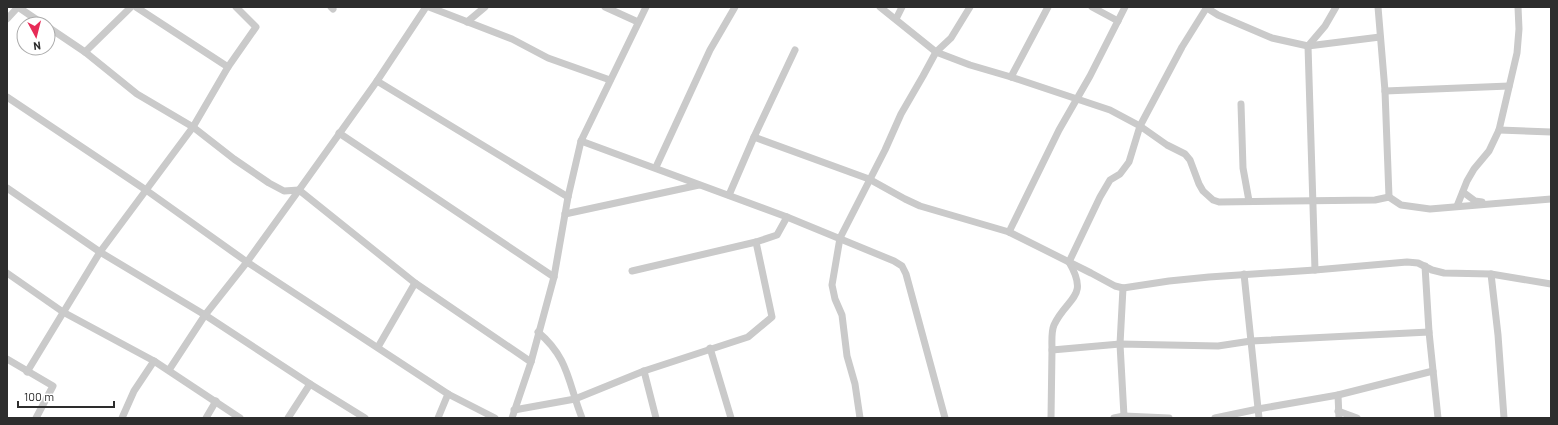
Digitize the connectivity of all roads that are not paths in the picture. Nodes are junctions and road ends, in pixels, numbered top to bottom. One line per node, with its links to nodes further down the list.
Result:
1 (18, 7): 20 (street); 21 (street)
2 (131, 7): 30 (street)
3 (136, 7): 32 (street)
4 (236, 7): 32 (street)
5 (428, 7): 24 (street); 35 (street)
6 (485, 7): 24 (street)
7 (605, 7): 25 (street)
8 (646, 7): 25 (street)
9 (735, 7): 48 (street)
10 (880, 7): 22 (street)
11 (902, 7): 22 (street)
12 (970, 7): 31 (street)
13 (1048, 7): 33 (street)
14 (1092, 7): 23 (street)
15 (1125, 7): 23 (street)
16 (1207, 7): 28 (street); 41 (street)
17 (1336, 7): 28 (street)
18 (1378, 7): 27 (street)
19 (1518, 7): 36 (street)
20 (31, 16)
21 (7, 19)
22 (896, 19): 31 (street)
23 (1118, 21): 39 (street)
24 (467, 22): 34 (street)
25 (638, 22): 34 (street)
26 (56, 32): 30 (street)
27 (1380, 37): 28 (street); 37 (street)
28 (1308, 46): 60 (street)
29 (795, 50): 46 (street)
30 (85, 52): 42 (street)
31 (936, 52): 33 (street); 49 (street)
32 (228, 68): 42 (street)
33 (1010, 77): 39 (street)
34 (610, 80): 47 (street)
35 (377, 81): 45 (street); 56 (street)
36 (1509, 86): 37 (street); 43 (street)
37 (1385, 91): 57 (street)
38 (7, 97): 52 (street)
39 (1078, 98): 41 (street); 65 (street)
40 (1240, 104): 59 (street)
41 (1140, 126): 59 (street); 70 (street)
42 (193, 127): 52 (street); 53 (street)
43 (1499, 130): 44 (street); 54 (street)
44 (1551, 132)
45 (339, 133): 53 (street); 77 (street)
46 (754, 137): 49 (street); 55 (street)
47 (581, 141): 48 (street); 56 (street)
48 (656, 167): 50 (street)
49 (869, 179): 65 (street); 66 (street)
50 (699, 184): 55 (street); 63 (street)
51 (7, 188): 68 (street)
52 (146, 190): 68 (street); 69 (street)
53 (299, 190): 69 (street); 78 (street)
54 (1463, 192): 61 (street); 62 (street)
55 (729, 195): 64 (street)
56 (568, 197): 63 (street)
57 (1389, 197): 60 (street); 62 (street)
58 (1551, 199): 61 (street)
59 (1249, 201): 60 (street)
60 (1314, 201): 72 (street)
61 (1486, 203): 62 (street)
62 (1457, 206)
63 (565, 214): 77 (street)
64 (787, 217): 66 (street); 67 (street)
65 (1009, 232): 70 (street)
66 (840, 238): 118 (street); 119 (street)
67 (756, 242): 73 (street); 88 (street)
68 (100, 252): 81 (street); 82 (street)
69 (247, 262): 82 (street); 87 (street)
70 (1069, 262): 80 (street); 89 (street)
71 (1425, 266): 72 (street); 76 (street); 84 (street)
72 (1315, 270): 75 (street)
73 (632, 271)
74 (7, 272): 81 (street)
75 (1244, 274): 80 (street); 85 (street)
76 (1491, 274): 79 (street); 127 (street)
77 (554, 276): 83 (street)
78 (415, 283): 87 (street); 92 (street)
79 (1551, 285)
80 (1123, 288): 86 (street)
81 (64, 312): 91 (street); 96 (street)
82 (205, 315): 93 (street); 97 (street)
83 (538, 332): 92 (street); 100 (street)
84 (1429, 332): 85 (street); 95 (street)
85 (1251, 341): 86 (street); 102 (street)
86 (1120, 344): 89 (street); 105 (street)
87 (378, 347): 98 (street)
88 (710, 348): 94 (street); 117 (street)
89 (1052, 350): 120 (street)
90 (7, 358): 96 (street)
91 (154, 361): 93 (street); 107 (street)
92 (531, 362): 103 (street)
93 (168, 370): 101 (street)
94 (644, 371): 100 (street); 116 (street)
95 (1433, 371): 99 (street); 126 (street)
96 (27, 372): 106 (street)
97 (310, 384): 110 (street); 111 (street)
98 (448, 394): 112 (street); 113 (street)
99 (1338, 395): 102 (street); 104 (street)
100 (575, 399): 103 (street); 115 (street)
101 (216, 401): 108 (street); 109 (street)
102 (1258, 409): 123 (street); 124 (street)
103 (514, 410): 114 (street)
104 (1339, 414): 125 (street)
105 (1124, 416): 121 (street); 122 (street)
106 (36, 418)
107 (122, 418)
108 (206, 418)
109 (240, 418)
110 (288, 418)
111 (365, 418)
112 (438, 418)
113 (496, 418)
114 (512, 418)
115 (582, 418)
116 (656, 418)
117 (731, 418)
118 (860, 418)
119 (945, 418)
120 (1051, 418)
121 (1114, 418)
122 (1169, 418)
123 (1215, 418)
124 (1259, 418)
125 (1357, 418)
126 (1438, 418)
127 (1504, 418)

